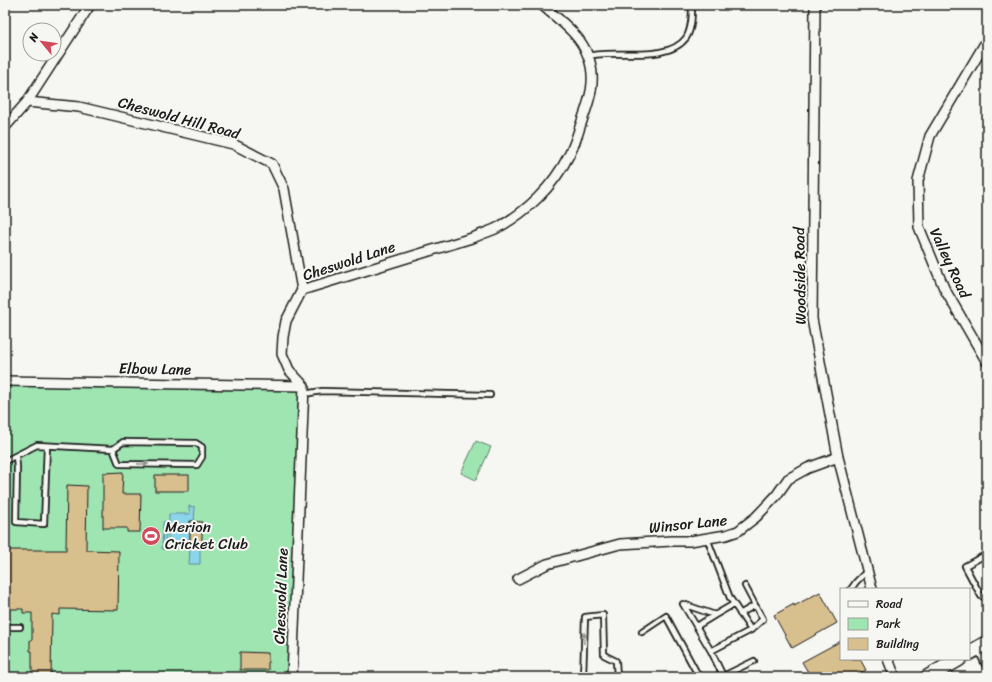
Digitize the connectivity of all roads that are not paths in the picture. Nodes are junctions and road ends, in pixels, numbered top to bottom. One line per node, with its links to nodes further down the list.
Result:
1 (90, 5): 7 (street)
2 (542, 5): 6 (street, Cheswold Lane)
3 (692, 5): 6 (lane)
4 (815, 5): 17 (street, Woodside Road)
5 (987, 40): 10 (street, Valley Road)
6 (588, 56): 9 (street, Cheswold Lane)
7 (27, 102): 8 (street); 9 (street, Cheswold Hill Road)
8 (5, 127)
9 (302, 290): 12 (street, Cheswold Lane)
10 (987, 362)
11 (5, 381): 12 (street, Elbow Lane)
12 (304, 390): 13 (lane); 42 (street, Cheswold Lane)
13 (490, 395)
14 (47, 446): 15 (lane); 16 (lane); 16 (lane)
15 (113, 449): 15 (lane, one-way to 15)
16 (16, 456): 18 (lane)
17 (838, 457): 19 (street, Winsor Lane); 21 (street, Woodside Road)
18 (5, 461)
19 (707, 538): 22 (street, Winsor Lane); 27 (lane)
20 (987, 554): 26 (lane)
21 (868, 570): 24 (lane); 25 (street, Woodside Road)
22 (518, 579)
23 (745, 586): 28 (lane)
24 (852, 588)
25 (872, 588)
26 (987, 598)
27 (734, 604): 29 (lane); 30 (lane)
28 (755, 605): 29 (lane); 34 (lane)
29 (740, 614): 34 (lane)
30 (715, 615): 31 (lane); 31 (lane)
31 (697, 626): 37 (lane)
32 (5, 627): 33 (lane)
33 (20, 627)
34 (750, 630): 37 (lane)
35 (642, 632): 45 (lane)
36 (981, 647): 41 (lane)
37 (711, 651): 40 (lane)
38 (888, 660): 46 (street)
39 (957, 660): 47 (main road)
40 (754, 661)
41 (987, 669)
42 (292, 677)
43 (583, 677): 44 (lane, one-way to 44)
44 (617, 677)
45 (699, 677)
46 (895, 677)
47 (928, 677)

